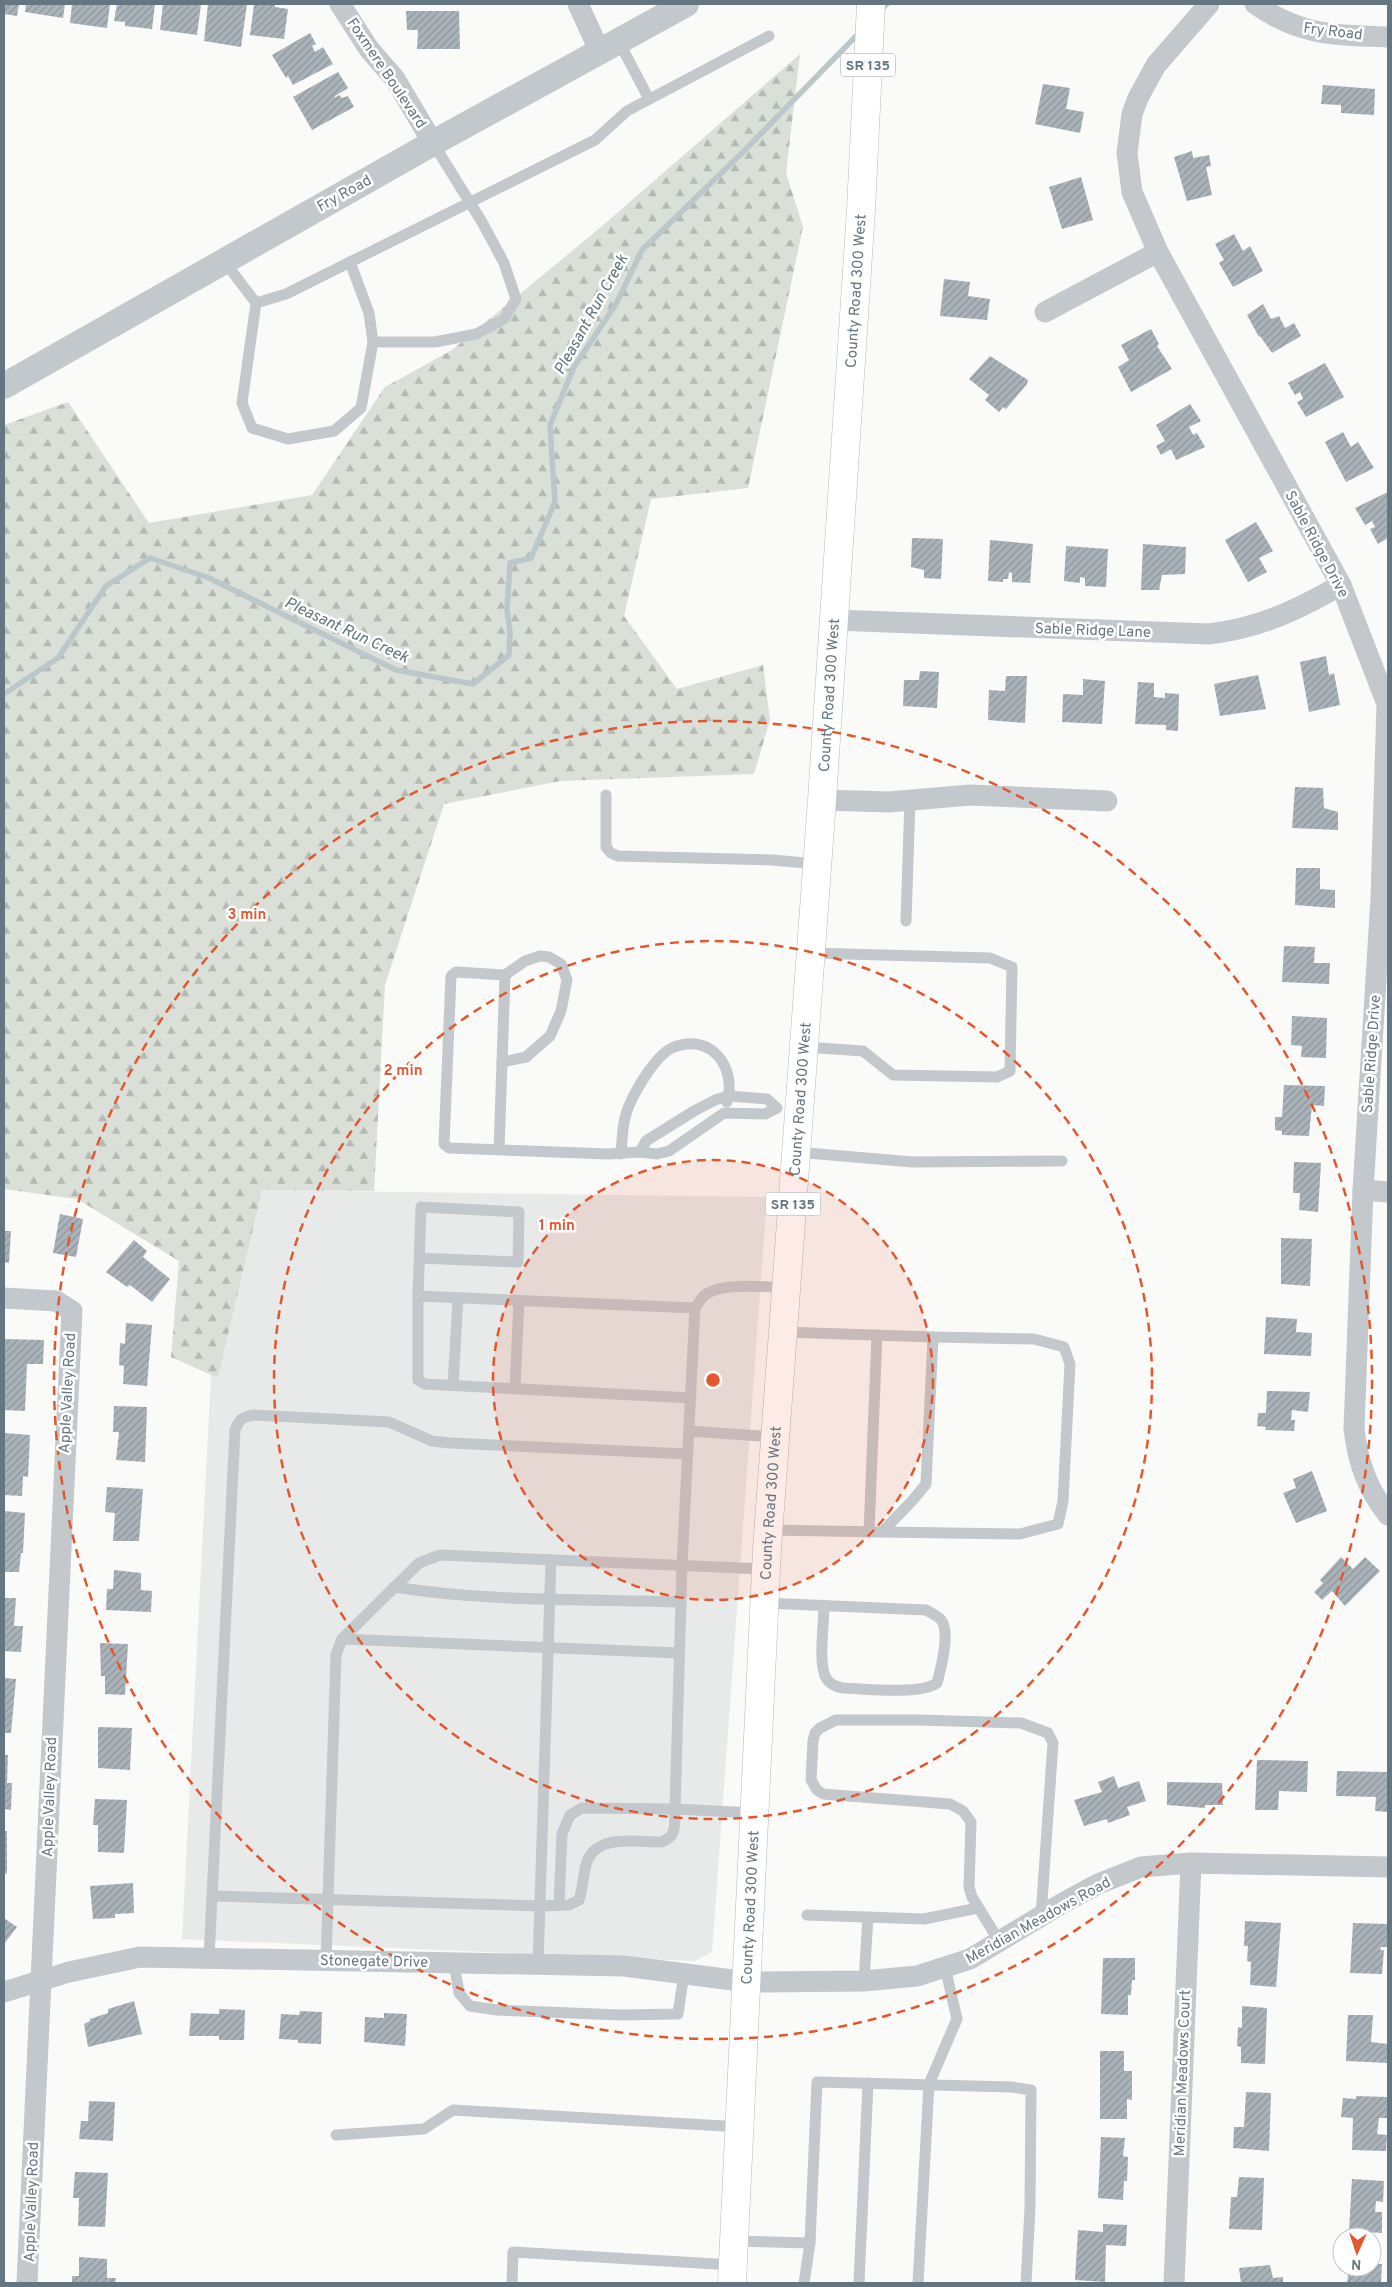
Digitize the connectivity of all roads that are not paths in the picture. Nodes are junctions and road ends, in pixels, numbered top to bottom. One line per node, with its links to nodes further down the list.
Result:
1 (340, 4): 11 (street, Foxmere Boulevard)
2 (578, 4): 9 (street)
3 (686, 4): 9 (street, Fry Road)
4 (871, 4): 21 (main road, County Road 300 West / SR 135)
5 (1209, 4): 13 (street, Sable Ridge Drive)
6 (1255, 4): 8 (street, Fry Road)
7 (769, 36): 10 (lane)
8 (1388, 37)
9 (609, 45): 10 (lane); 11 (street, Fry Road)
10 (649, 100): 12 (lane)
11 (433, 143): 12 (lane); 14 (street, Fry Road)
12 (471, 202): 15 (lane); 18 (lane)
13 (1158, 252): 17 (street); 20 (street, Sable Ridge Drive)
14 (224, 261): 16 (lane); 19 (street, Fry Road)
15 (350, 262): 16 (lane); 18 (lane)
16 (256, 303): 18 (lane)
17 (1045, 312)
18 (373, 342)
19 (4, 386)
20 (1341, 585): 21 (street, Sable Ridge Lane); 27 (street, Sable Ridge Drive)
21 (834, 620): 24 (main road, County Road 300 West / SR 135)
22 (606, 795): 26 (lane)
23 (910, 799): 24 (street); 25 (street); 28 (lane)
24 (822, 800): 26 (main road, County Road 300 West / SR 135)
25 (1107, 801)
26 (818, 864): 29 (main road, County Road 300 West / SR 135)
27 (1384, 898): 41 (street, Sable Ridge Drive)
28 (906, 921)
29 (811, 953): 31 (main road, County Road 300 West / SR 135); 31 (lane)
30 (505, 975): 32 (lane); 32 (lane); 36 (lane)
31 (804, 1047): 34 (main road, County Road 300 West / SR 135)
32 (502, 1062): 36 (lane)
33 (729, 1096): 34 (lane); 35 (lane); 37 (lane); 39 (lane)
34 (788, 1109): 35 (lane); 38 (main road, County Road 300 West / SR 135)
35 (724, 1114): 37 (lane)
36 (499, 1150): 39 (lane)
37 (640, 1152): 39 (lane)
38 (796, 1152): 40 (lane); 44 (main road, County Road 300 West / SR 135)
39 (621, 1154)
40 (1062, 1161)
41 (1363, 1190): 42 (street); 59 (street, Sable Ridge Drive)
42 (1388, 1192)
43 (419, 1258): 43 (lane); 45 (lane)
44 (786, 1288): 49 (lane); 50 (main road, County Road 300 West / SR 135)
45 (418, 1296): 47 (lane); 53 (lane)
46 (4, 1298): 93 (street, Apple Valley Road)
47 (458, 1298): 48 (lane); 53 (lane)
48 (519, 1300): 49 (lane); 54 (lane)
49 (695, 1308): 55 (lane)
50 (782, 1332): 51 (lane); 57 (main road, County Road 300 West / SR 135)
51 (878, 1335): 52 (lane); 61 (lane)
52 (933, 1337): 62 (lane); 62 (lane)
53 (453, 1385): 54 (lane)
54 (515, 1388): 55 (lane)
55 (691, 1398): 56 (lane)
56 (689, 1430): 57 (lane); 58 (lane)
57 (775, 1437): 60 (main road, County Road 300 West / SR 135)
58 (688, 1454): 64 (lane); 78 (lane)
59 (1388, 1515)
60 (768, 1530): 61 (lane); 65 (main road, County Road 300 West / SR 135)
61 (869, 1532): 62 (lane)
62 (882, 1532)
63 (551, 1560): 64 (lane); 66 (lane); 67 (lane)
64 (682, 1565): 65 (lane); 68 (lane)
65 (766, 1568): 69 (main road, County Road 300 West / SR 135)
66 (394, 1587): 67 (lane); 71 (lane)
67 (549, 1599): 68 (lane); 72 (lane)
68 (681, 1602): 73 (lane)
69 (765, 1603): 70 (lane); 75 (main road, County Road 300 West / SR 135)
70 (824, 1605): 70 (lane)
71 (342, 1639): 72 (lane); 79 (lane)
72 (548, 1648): 73 (lane); 81 (lane)
73 (679, 1653): 74 (lane)
74 (675, 1809): 75 (lane); 80 (lane); 80 (lane)
75 (756, 1813): 95 (main road, County Road 300 West / SR 135)
76 (1191, 1863): 77 (street, Meridian Meadows Road); 84 (street, Meridian Meadows Road); 109 (street, Meridian Meadows Court)
77 (1388, 1867)
78 (212, 1896): 79 (lane); 87 (lane)
79 (328, 1899): 81 (lane); 88 (lane)
80 (559, 1905): 81 (lane)
81 (540, 1906): 90 (lane)
82 (978, 1908): 84 (lane); 85 (lane); 86 (lane)
83 (807, 1914): 85 (lane)
84 (1042, 1916): 86 (street, Meridian Meadows Road)
85 (868, 1917): 94 (lane)
86 (999, 1941): 91 (street, Meridian Meadows Road)
87 (209, 1958): 88 (street, Stonegate Drive); 93 (street, Stonegate Drive)
88 (326, 1960): 89 (street, Stonegate Drive)
89 (454, 1963): 90 (street, Stonegate Drive); 92 (lane)
90 (538, 1964): 92 (street, Stonegate Drive)
91 (945, 1967): 94 (street, Meridian Meadows Road); 98 (lane)
92 (684, 1974): 95 (street, Stonegate Drive)
93 (41, 1981): 96 (street, Stonegate Drive); 103 (street, Apple Valley Road)
94 (864, 1981): 95 (street, Meridian Meadows Road)
95 (748, 1982): 99 (main road, County Road 300 West / SR 135)
96 (4, 1992)
97 (868, 2083): 98 (lane); 101 (lane); 106 (lane)
98 (929, 2084): 107 (lane); 108 (lane)
99 (740, 2127): 100 (lane); 102 (main road, County Road 300 West / SR 135)
100 (336, 2135)
101 (810, 2243): 102 (lane); 105 (lane)
102 (733, 2263): 104 (lane)
103 (27, 2283)
104 (512, 2283)
105 (804, 2283)
106 (858, 2283)
107 (918, 2283)
108 (1026, 2283)
109 (1174, 2283)

